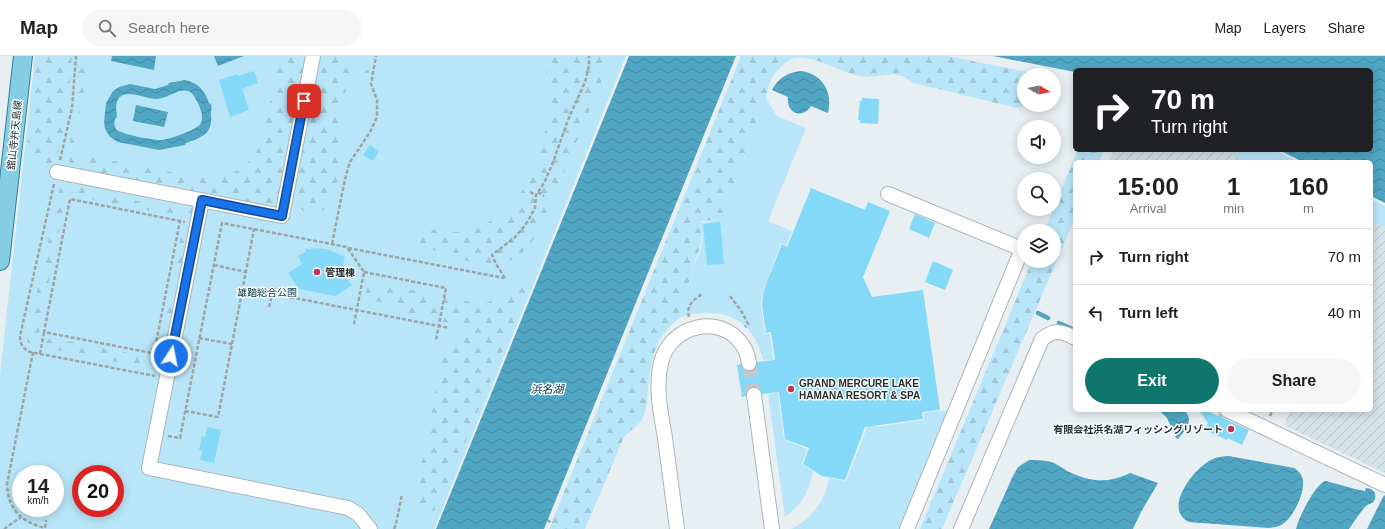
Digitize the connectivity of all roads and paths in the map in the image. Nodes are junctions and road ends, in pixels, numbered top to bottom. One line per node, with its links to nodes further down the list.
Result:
1 (23, 56): 17 (main road, 舘山寺弁天島線)
2 (76, 56): 6 (path)
3 (313, 56): 11 (street)
4 (376, 56): 15 (path)
5 (589, 56): 8 (path)
6 (57, 172): 11 (street); 37 (path)
7 (530, 192): 8 (path)
8 (537, 194): 10 (path); 16 (path)
9 (888, 194): 59 (street)
10 (544, 196)
11 (202, 200): 13 (street)
12 (180, 221): 13 (path); 32 (path); 38 (path)
13 (197, 224): 40 (street)
14 (254, 229): 15 (path); 18 (path); 19 (path)
15 (332, 244): 16 (path)
16 (347, 247): 20 (path)
17 (0, 261)
18 (214, 265): 19 (path); 34 (path)
19 (246, 272): 21 (path)
20 (364, 272): 26 (path); 29 (path)
21 (243, 288): 22 (path); 36 (path)
22 (272, 294): 25 (path); 26 (path)
23 (702, 294): 27 (path)
24 (730, 296): 31 (path)
25 (270, 307)
26 (356, 310): 28 (path); 29 (path)
27 (690, 320)
28 (354, 324)
29 (438, 326): 30 (path); 35 (path)
30 (449, 328)
31 (742, 331)
32 (44, 332): 38 (path); 39 (path)
33 (1073, 337): 60 (street)
34 (199, 338): 36 (path); 44 (path)
35 (436, 340)
36 (232, 344): 44 (path)
37 (33, 352): 39 (path); 49 (path)
38 (154, 353): 40 (path)
39 (40, 354): 42 (path)
40 (171, 356): 42 (street)
41 (749, 363): 57 (street)
42 (167, 378): 46 (street)
43 (754, 395): 58 (street)
44 (185, 411): 46 (path)
45 (1231, 412): 47 (street)
46 (156, 434): 55 (street)
47 (1385, 485)
48 (402, 494): 56 (path)
49 (12, 506)
50 (21, 517): 51 (path); 54 (path)
51 (46, 520)
52 (547, 520): 53 (path)
53 (552, 522)
54 (4, 529)
55 (370, 529)
56 (394, 529)
57 (677, 529)
58 (772, 529)
59 (907, 529)
60 (961, 529)

